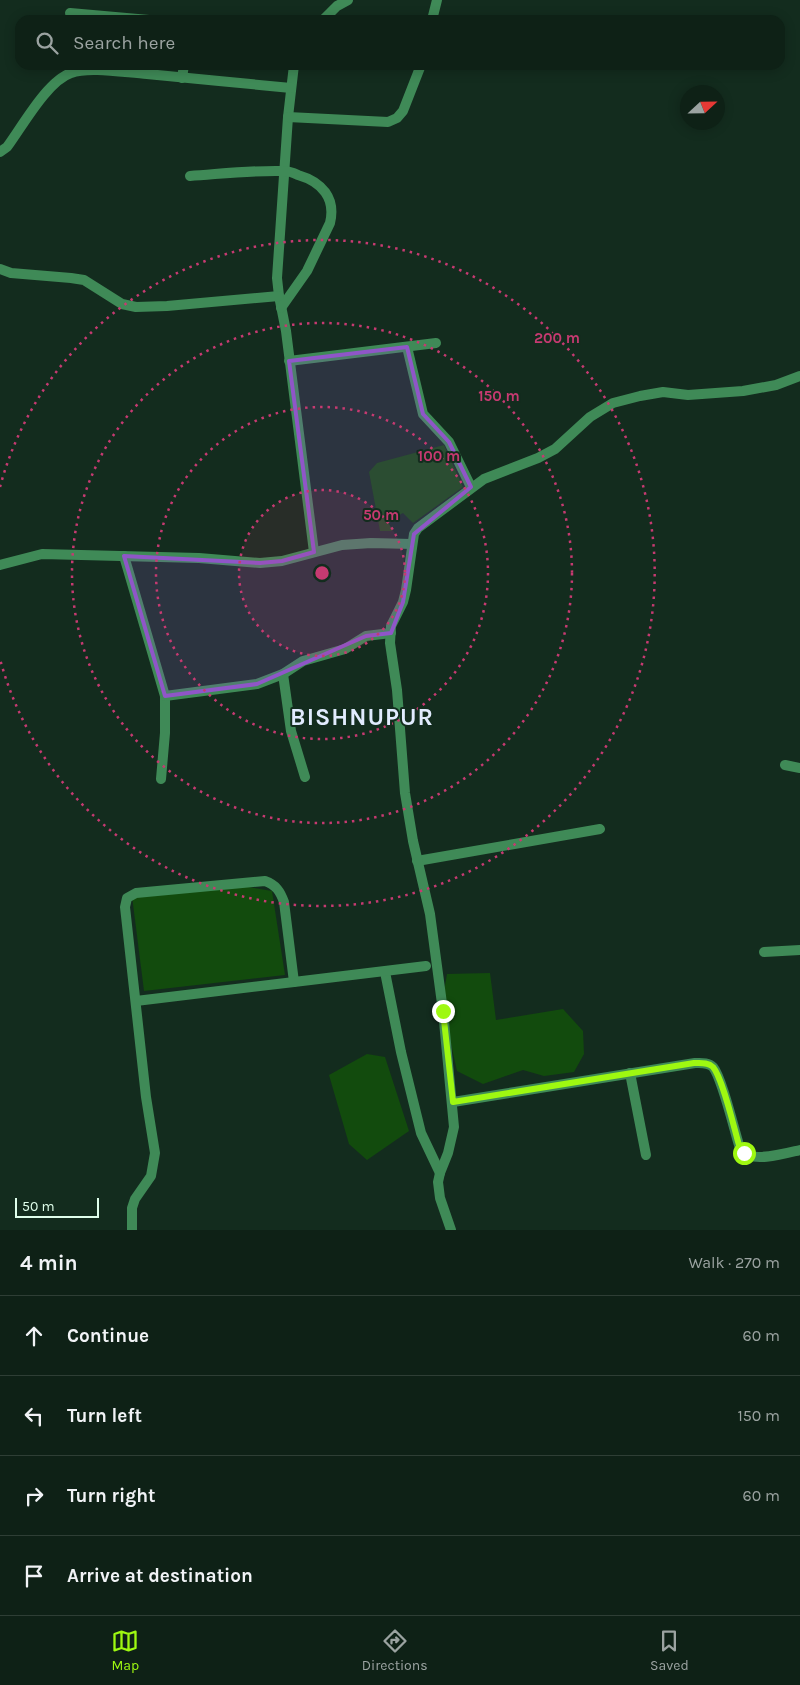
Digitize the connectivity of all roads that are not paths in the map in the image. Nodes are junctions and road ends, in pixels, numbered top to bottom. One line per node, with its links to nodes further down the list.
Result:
1 (348, 0): 5 (street)
2 (437, 0): 6 (street)
3 (70, 13): 4 (street)
4 (93, 15)
5 (328, 15)
6 (433, 15)
7 (183, 70): 10 (street)
8 (293, 70): 11 (street)
9 (419, 70): 12 (street)
10 (182, 78): 11 (street); 13 (street)
11 (291, 88): 12 (street)
12 (288, 117): 14 (street)
13 (0, 152)
14 (285, 171): 15 (street); 17 (street); 18 (street)
15 (190, 176)
16 (0, 269): 17 (street)
17 (278, 296): 18 (street)
18 (281, 308): 21 (street)
19 (436, 343): 20 (street)
20 (407, 347): 21 (street); 23 (street)
21 (289, 361): 25 (street)
22 (800, 376): 23 (street)
23 (471, 487): 24 (street)
24 (412, 544): 25 (street); 28 (street)
25 (314, 552): 26 (street)
26 (124, 556): 27 (street); 30 (street)
27 (0, 565)
28 (391, 633): 29 (street); 36 (street)
29 (283, 674): 30 (street); 33 (street)
30 (164, 696): 34 (street)
31 (785, 765): 32 (street)
32 (800, 768)
33 (305, 777)
34 (161, 779)
35 (600, 829): 36 (street)
36 (418, 861): 44 (street)
37 (800, 950): 38 (street)
38 (764, 952)
39 (426, 966): 40 (street)
40 (385, 972): 41 (street); 47 (street)
41 (294, 982): 42 (street); 42 (street)
42 (136, 1001): 48 (street)
43 (630, 1074): 44 (street); 45 (street); 46 (street)
44 (453, 1102): 47 (street)
45 (800, 1150)
46 (646, 1155)
47 (440, 1173): 49 (street)
48 (132, 1230)
49 (451, 1230)

